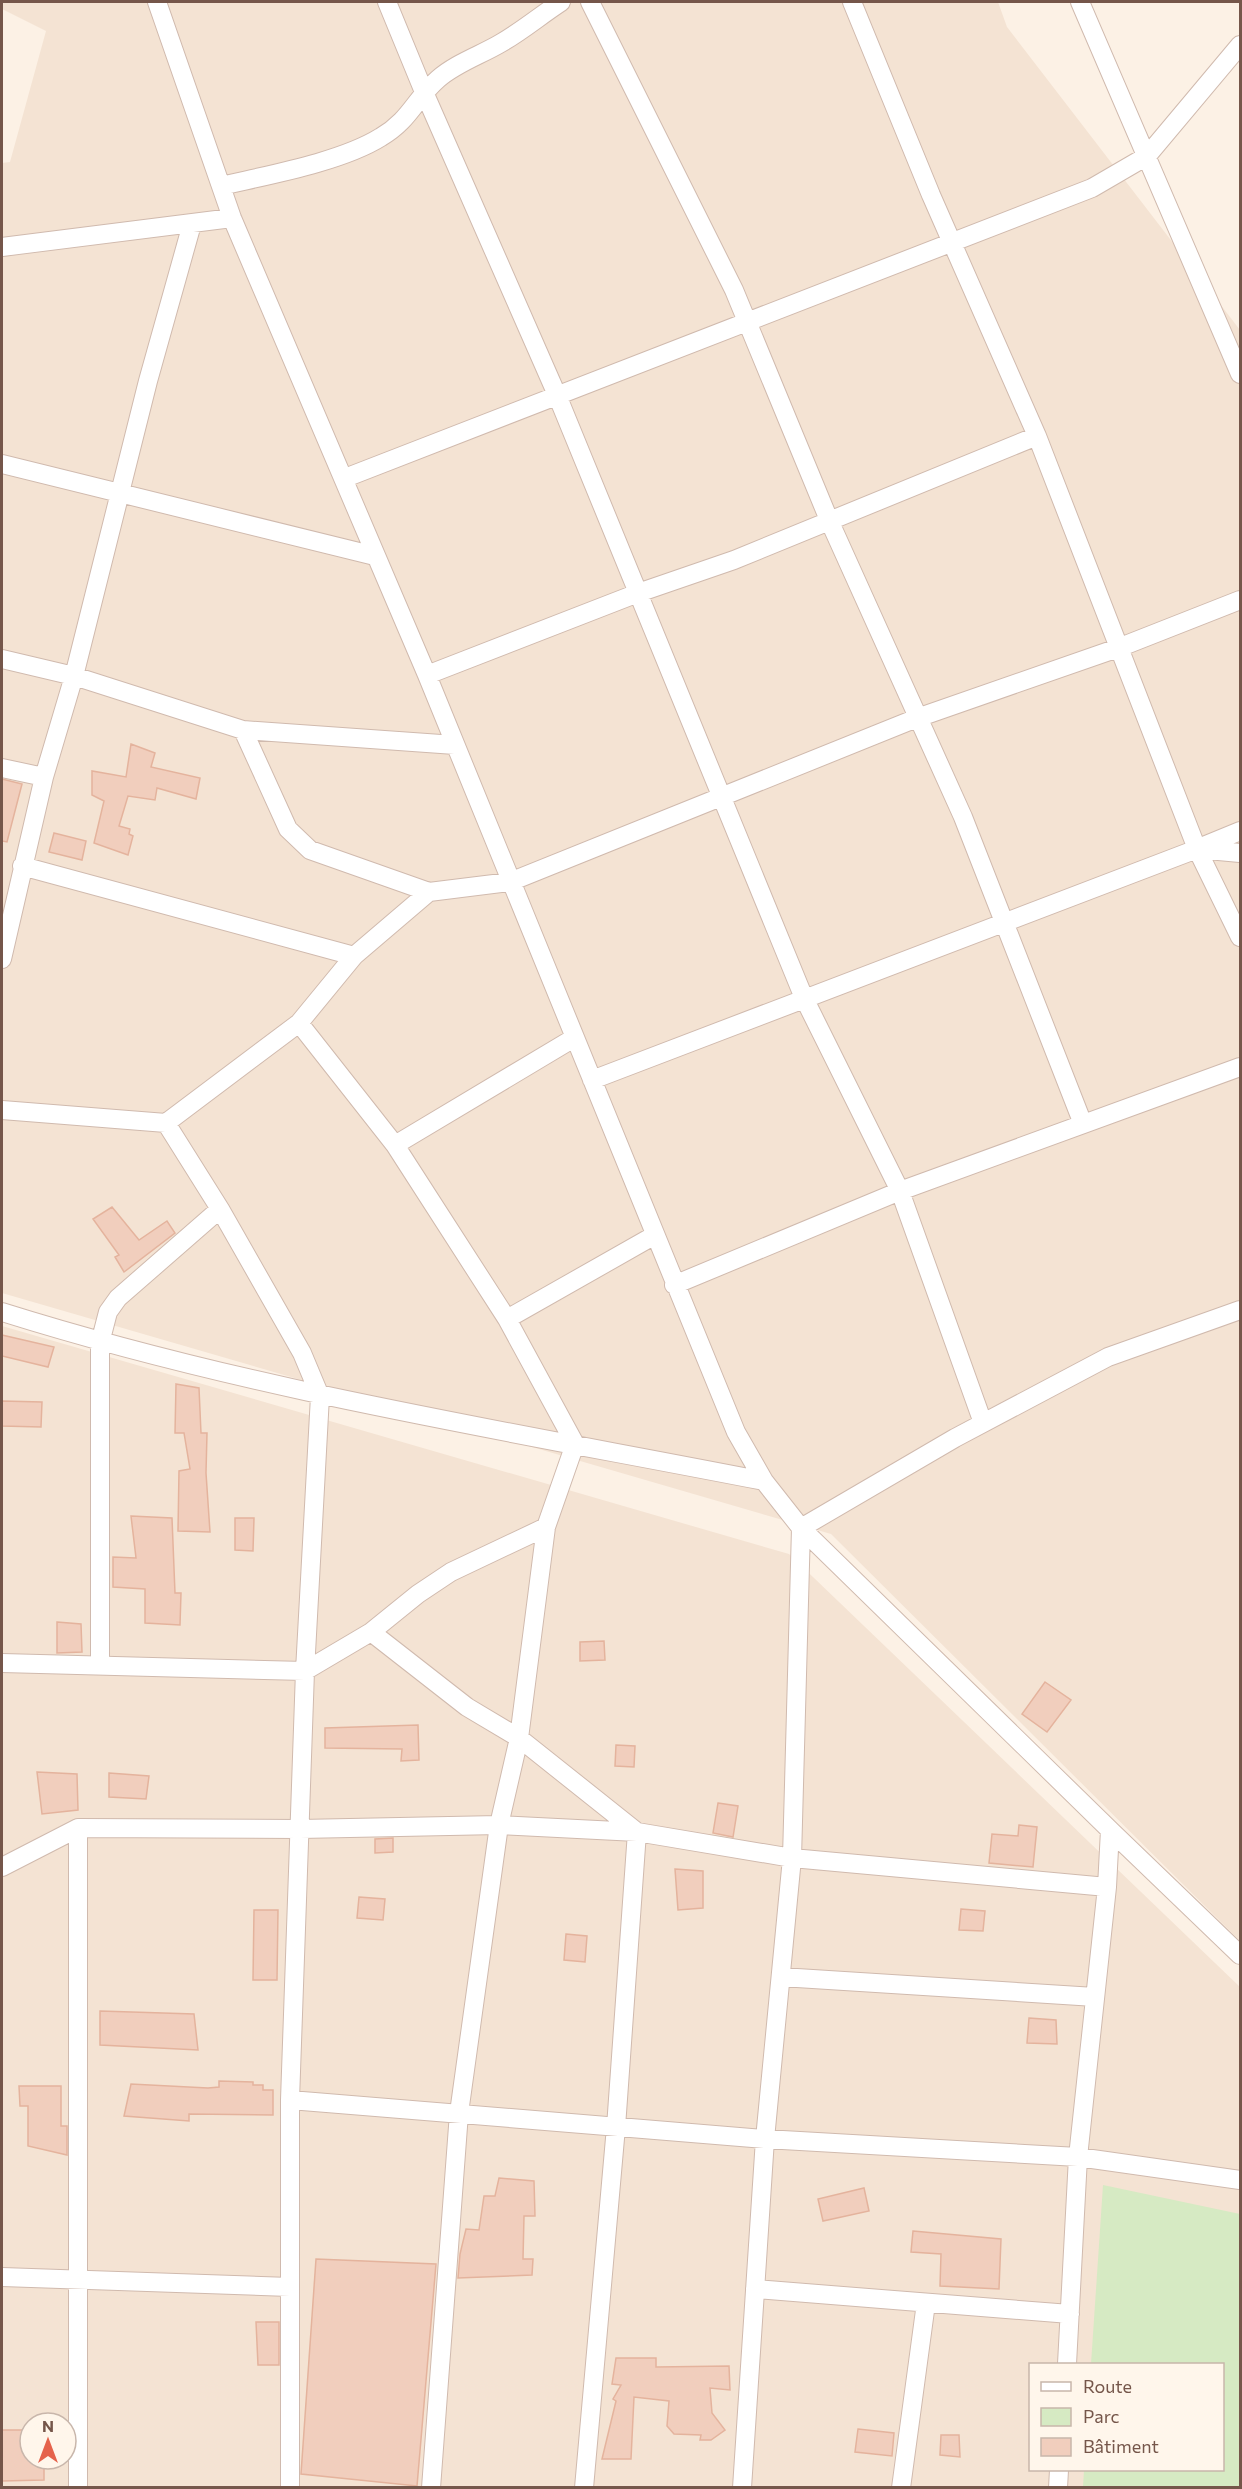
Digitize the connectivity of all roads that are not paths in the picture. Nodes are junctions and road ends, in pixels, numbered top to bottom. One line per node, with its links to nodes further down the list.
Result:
1 (157, 2): 10 (street)
2 (387, 2): 8 (street)
3 (561, 2): 8 (street)
4 (590, 2): 15 (street)
5 (852, 2): 13 (street)
6 (1080, 2): 9 (street)
7 (1240, 45): 9 (street)
8 (424, 92): 10 (street); 17 (street)
9 (1147, 156): 13 (street); 16 (street)
10 (221, 186): 11 (street)
11 (232, 218): 12 (street); 20 (street)
12 (192, 224): 14 (street); 21 (street)
13 (954, 242): 15 (street); 18 (street)
14 (2, 247)
15 (746, 323): 17 (street); 22 (street)
16 (1240, 375)
17 (557, 395): 20 (street); 24 (street)
18 (1037, 436): 22 (street); 26 (street)
19 (2, 465): 21 (street)
20 (345, 478): 23 (street)
21 (120, 495): 23 (street); 29 (street)
22 (829, 520): 24 (street); 30 (street)
23 (375, 556): 28 (street)
24 (639, 593): 28 (street); 35 (street)
25 (1240, 600): 26 (street)
26 (1118, 648): 30 (street); 37 (street)
27 (2, 659): 29 (street)
28 (427, 675): 32 (street)
29 (74, 676): 31 (street); 34 (street)
30 (917, 718): 35 (street); 42 (street)
31 (243, 730): 32 (street); 41 (street)
32 (455, 745): 40 (street)
33 (2, 768): 34 (street)
34 (44, 777): 39 (street)
35 (722, 798): 40 (street); 46 (street)
36 (1240, 831): 37 (street)
37 (1197, 849): 38 (street); 42 (street); 43 (street)
38 (1240, 853)
39 (22, 866): 44 (street); 45 (street)
40 (510, 882): 41 (street); 48 (street)
41 (429, 892): 44 (street)
42 (1004, 922): 46 (street); 53 (street)
43 (1240, 937)
44 (354, 956): 47 (street)
45 (2, 959)
46 (804, 998): 50 (street); 55 (street)
47 (299, 1023): 52 (street); 54 (street)
48 (574, 1038): 50 (street); 54 (street)
49 (1240, 1067): 53 (street)
50 (592, 1080): 57 (street)
51 (2, 1110): 52 (street)
52 (165, 1123): 56 (street)
53 (1083, 1124): 55 (street)
54 (395, 1146): 61 (street)
55 (900, 1191): 58 (street); 64 (street)
56 (220, 1209): 62 (street); 63 (street)
57 (655, 1235): 58 (street); 61 (street)
58 (674, 1285): 66 (street)
59 (1240, 1310): 64 (street)
60 (2, 1312): 62 (street)
61 (507, 1319): 65 (street)
62 (100, 1343): 63 (street); 71 (street)
63 (320, 1396): 65 (street); 72 (street)
64 (983, 1423): 68 (street)
65 (575, 1444): 66 (street); 67 (street)
66 (764, 1481): 68 (street)
67 (546, 1527): 69 (street); 73 (street)
68 (801, 1528): 77 (street); 79 (street)
69 (371, 1632): 72 (street); 73 (street)
70 (2, 1663): 71 (street)
71 (100, 1665): 72 (street)
72 (305, 1671): 76 (street)
73 (519, 1738): 74 (street); 78 (street)
74 (499, 1825): 76 (street); 78 (street); 86 (street)
75 (78, 1828): 76 (street); 80 (street); 92 (street)
76 (300, 1829): 85 (street)
77 (1110, 1830): 81 (street); 82 (street)
78 (637, 1832): 79 (street); 87 (street)
79 (792, 1858): 81 (street); 83 (street)
80 (2, 1867)
81 (1107, 1887): 84 (street)
82 (1240, 1955)
83 (781, 1977): 84 (street); 88 (street)
84 (1095, 1997): 89 (street)
85 (290, 2100): 86 (street); 93 (street)
86 (459, 2113): 87 (street); 101 (street)
87 (616, 2127): 88 (street); 102 (street)
88 (765, 2139): 89 (street); 94 (street)
89 (1078, 2157): 90 (street); 96 (street)
90 (1240, 2180)
91 (2, 2277): 92 (street)
92 (79, 2280): 93 (street); 99 (street)
93 (290, 2287): 100 (street)
94 (755, 2289): 95 (street); 103 (street)
95 (926, 2303): 96 (street); 104 (street)
96 (1070, 2314): 97 (street)
97 (1067, 2363)
98 (1059, 2471): 105 (street)
99 (78, 2487)
100 (290, 2487)
101 (431, 2487)
102 (584, 2487)
103 (741, 2487)
104 (902, 2487)
105 (1058, 2487)

